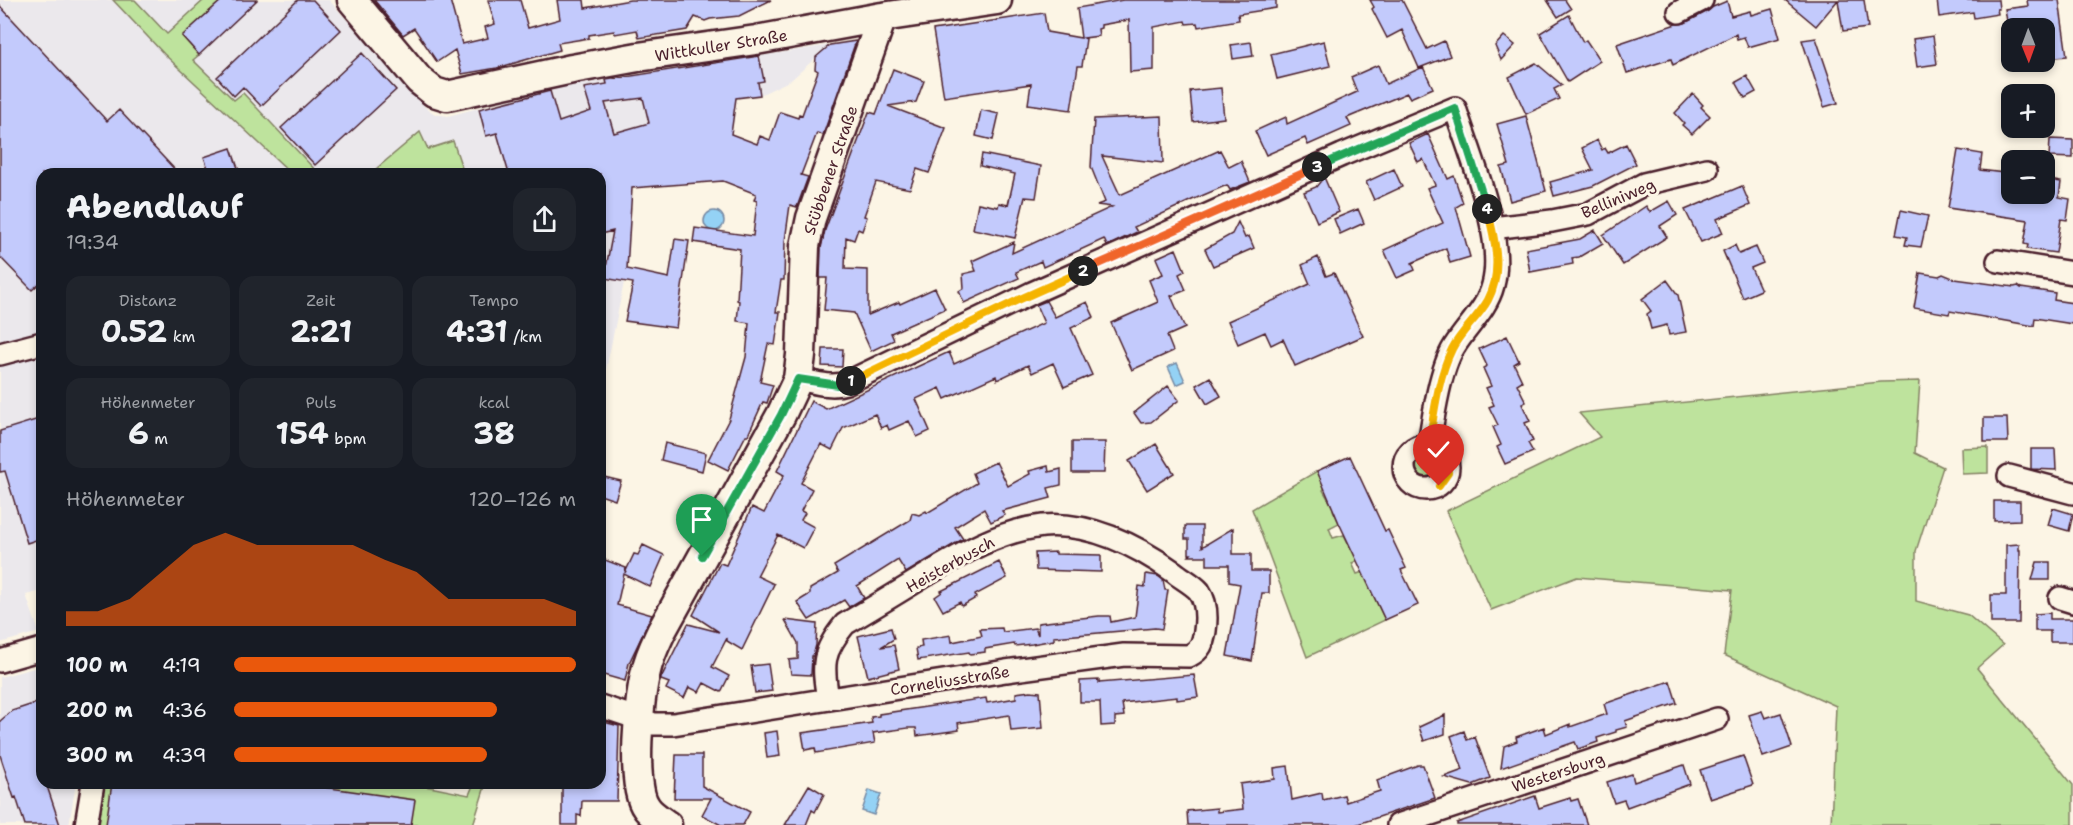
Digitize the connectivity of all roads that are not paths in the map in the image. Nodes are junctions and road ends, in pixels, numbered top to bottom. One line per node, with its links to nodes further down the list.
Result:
1 (352, 0): 4 (street, Wittkuller Straße)
2 (997, 0): 4 (street, Wittkuller Straße)
3 (1702, 0): 5 (street)
4 (883, 9): 12 (street, Stübbener Straße)
5 (1679, 12)
6 (1707, 169): 7 (street, Belliniweg)
7 (1492, 228): 12 (street); 13 (street)
8 (1998, 261): 9 (street)
9 (2073, 273)
10 (36, 345): 11 (street)
11 (0, 354)
12 (798, 379): 22 (street, Stübbener Straße)
13 (1429, 444)
14 (2009, 476): 15 (street)
15 (2073, 493)
16 (1198, 591): 19 (street, Corneliusstraße); 19 (street, Heisterbusch)
17 (36, 651): 18 (street)
18 (0, 662)
19 (828, 699): 22 (street, Corneliusstraße)
20 (606, 708): 22 (street, Corneliusstraße)
21 (1717, 719): 26 (street, Westersburg)
22 (639, 720): 24 (street, Stübbener Straße)
23 (92, 789): 25 (street)
24 (650, 819)
25 (86, 825)
26 (1398, 825)

